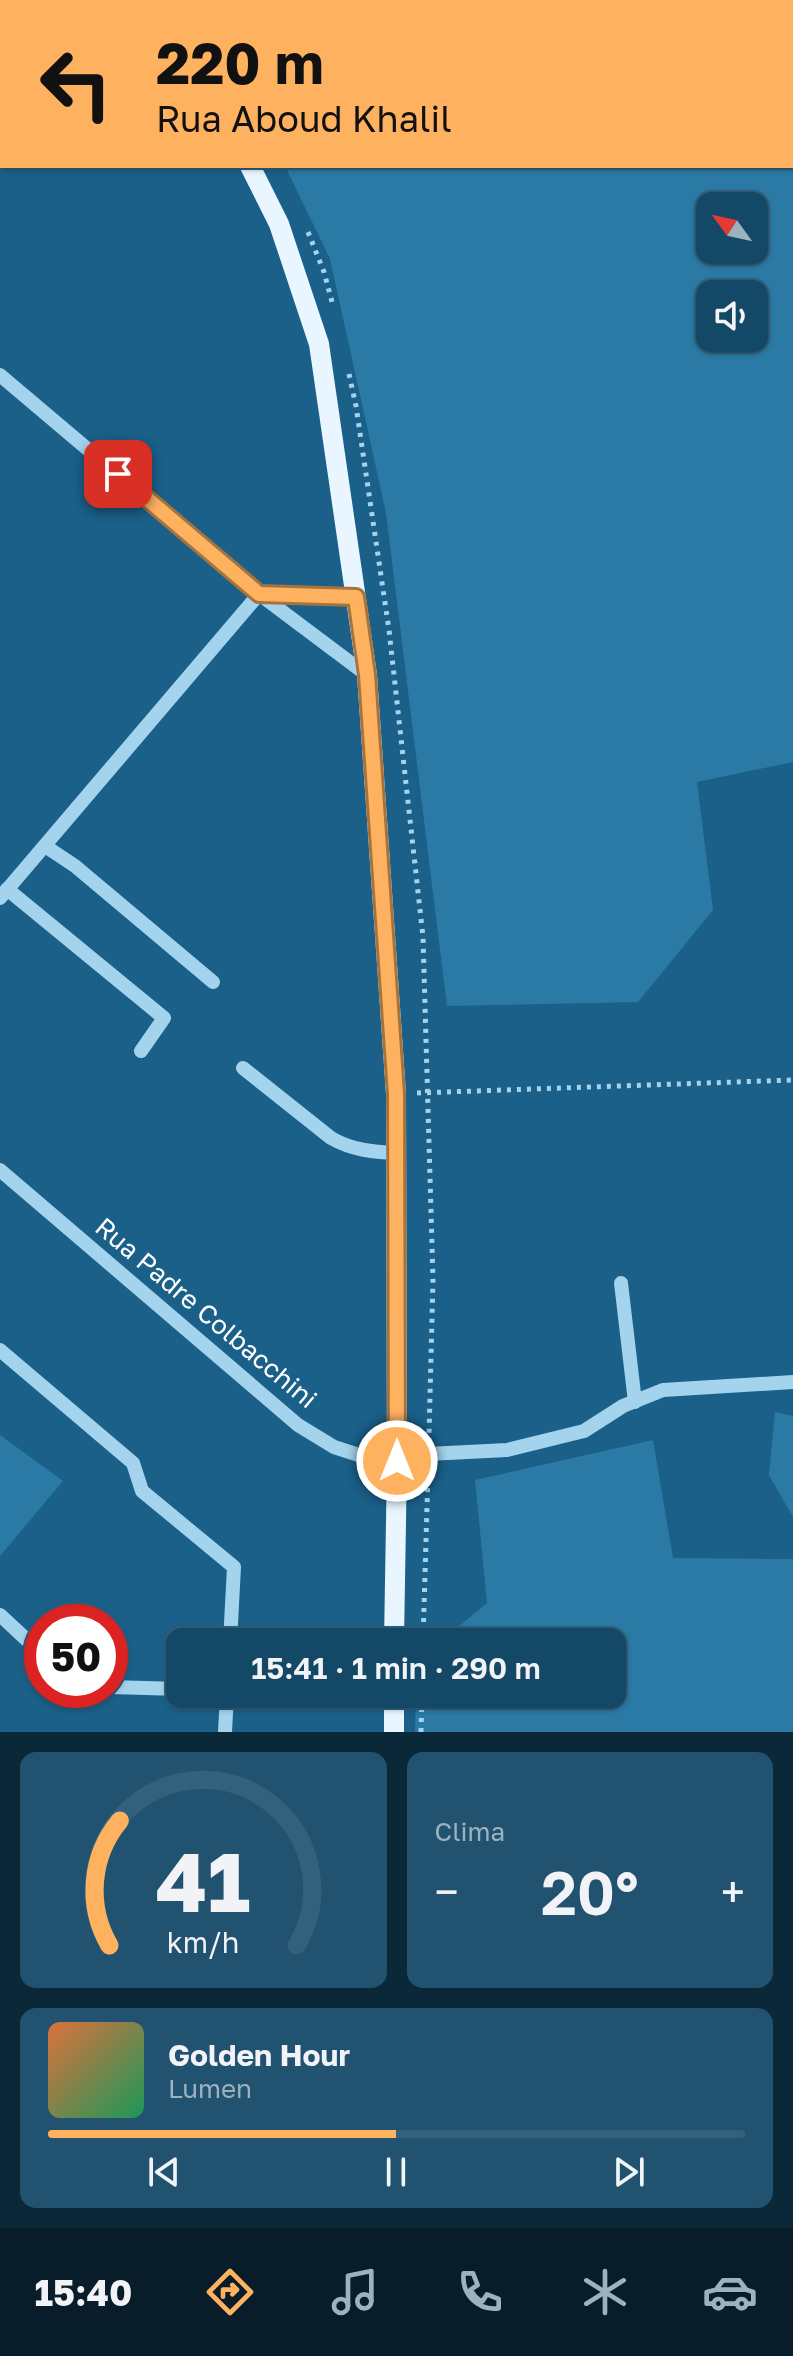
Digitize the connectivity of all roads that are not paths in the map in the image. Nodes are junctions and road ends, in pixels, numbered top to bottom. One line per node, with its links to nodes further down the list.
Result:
1 (251, 168): 4 (main road)
2 (0, 375): 3 (street)
3 (259, 594): 4 (street); 5 (street); 6 (street)
4 (356, 597): 5 (main road)
5 (367, 675): 11 (main road)
6 (45, 846): 7 (street); 8 (street)
7 (3, 893): 9 (street)
8 (213, 982)
9 (141, 1051)
10 (243, 1068): 11 (street)
11 (397, 1153): 17 (main road)
12 (0, 1170): 17 (street, Rua Padre Colbacchini)
13 (621, 1283): 16 (street)
14 (0, 1350): 19 (street)
15 (793, 1382): 16 (street, Rua Padre Colbacchini)
16 (635, 1402): 17 (street, Rua Padre Colbacchini)
17 (397, 1461): 20 (main road)
18 (0, 1615): 21 (street)
19 (231, 1628)
20 (394, 1628)
21 (24, 1637)
22 (128, 1688): 23 (street)
23 (166, 1689)
24 (226, 1708): 26 (street)
25 (394, 1708): 27 (main road)
26 (225, 1732)
27 (394, 1732)

